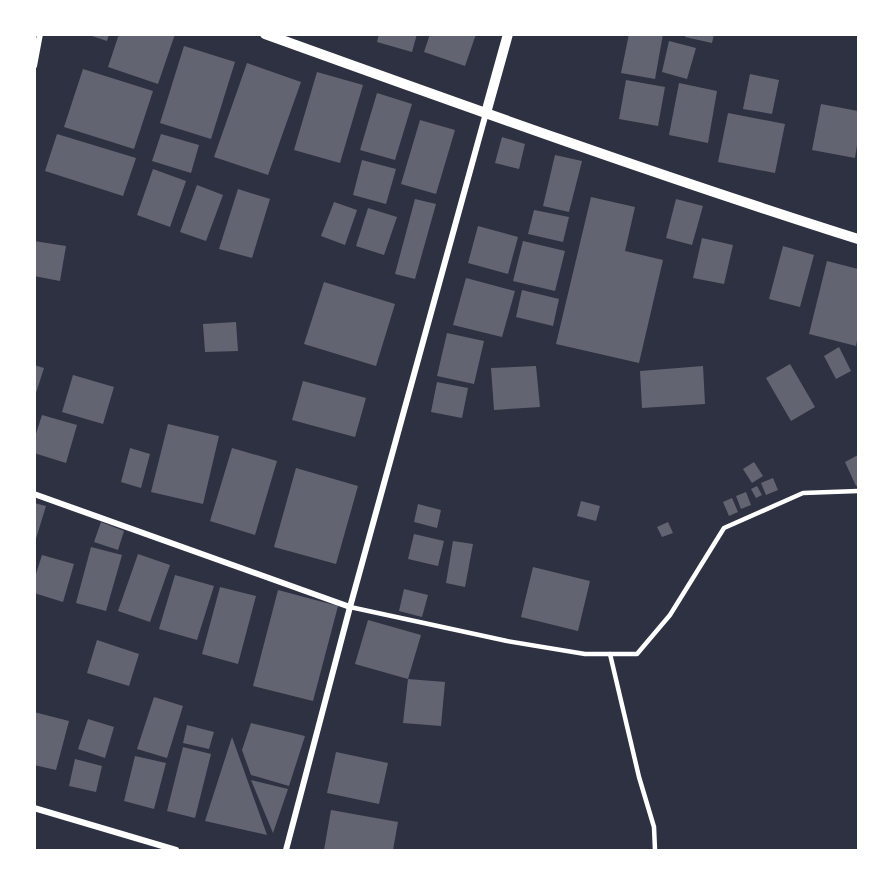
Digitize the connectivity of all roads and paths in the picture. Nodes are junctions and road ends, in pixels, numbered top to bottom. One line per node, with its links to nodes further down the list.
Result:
1 (40, 34): 4 (street)
2 (265, 34): 5 (street)
3 (508, 34): 5 (street)
4 (34, 66)
5 (486, 113): 6 (street); 9 (street)
6 (858, 239)
7 (858, 491): 10 (lane)
8 (34, 494): 9 (street)
9 (350, 607): 10 (lane); 13 (street)
10 (610, 654): 14 (lane)
11 (34, 808): 12 (street)
12 (176, 850)
13 (286, 850)
14 (655, 850)

